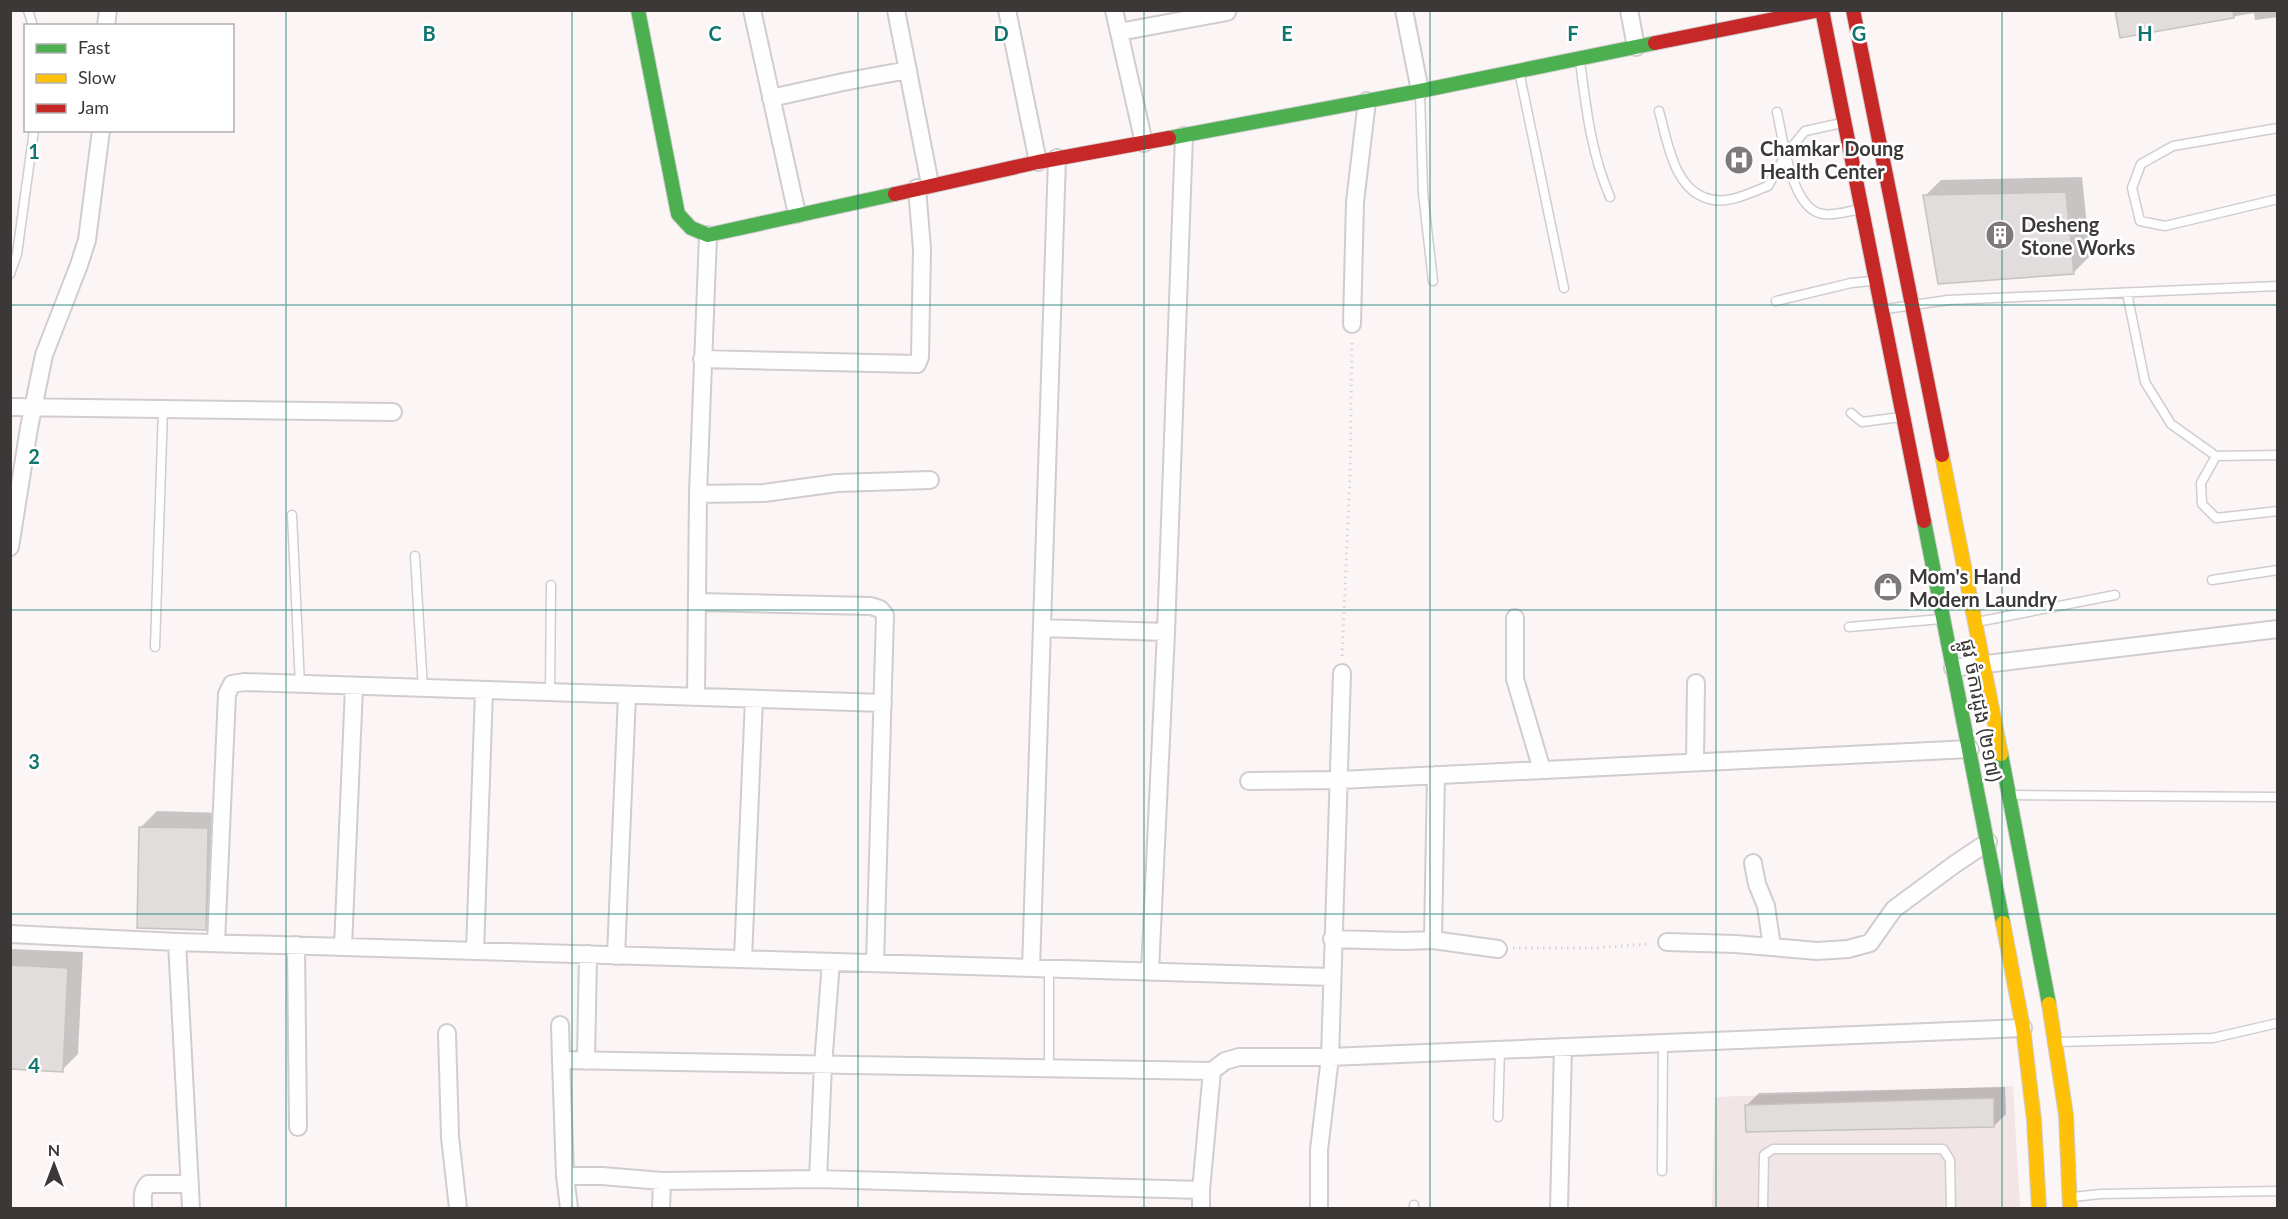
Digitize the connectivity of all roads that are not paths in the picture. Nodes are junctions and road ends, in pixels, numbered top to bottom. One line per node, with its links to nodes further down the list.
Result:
1 (638, 10): 35 (main road)
2 (752, 10): 17 (street)
3 (896, 10): 14 (street)
4 (1007, 10): 29 (street)
5 (1114, 10): 11 (street)
6 (1404, 10): 16 (street)
7 (1629, 10): 12 (street)
8 (1821, 10): 12 (main road); 21 (main road, ផ្លូវ ចំការដូង (២១៧))
9 (1853, 10): 43 (main road, ផ្លូវ ចំការដូង (២១៧))
10 (1227, 12): 11 (street)
11 (1119, 32): 26 (street)
12 (1636, 47): 13 (main road)
13 (1580, 58): 15 (main road); 31 (lane)
14 (908, 70): 17 (street); 30 (street)
15 (1519, 70): 16 (main road); 40 (lane)
16 (1420, 91): 18 (main road); 37 (lane)
17 (771, 98): 34 (street)
18 (1367, 100): 25 (main road); 45 (street)
19 (1659, 111): 27 (lane)
20 (1777, 112): 27 (lane)
21 (1844, 123): 27 (lane); 33 (main road, ផ្លូវ ចំការដូង (២១៧))
22 (2277, 128): 32 (lane)
23 (34, 132): 36 (lane)
24 (101, 132): 48 (street)
25 (1184, 136): 26 (main road); 72 (street)
26 (1144, 143): 28 (main road)
27 (1786, 154): 33 (lane)
28 (1057, 158): 29 (main road); 70 (street)
29 (1038, 162): 30 (main road)
30 (923, 186): 34 (main road); 46 (street)
31 (1610, 197)
32 (2277, 199)
33 (1862, 209): 38 (main road, ផ្លូវ ចំការដូង (២១៧))
34 (796, 214): 35 (main road)
35 (708, 235): 46 (street)
36 (11, 272)
37 (1433, 281)
38 (1876, 281): 42 (lane); 44 (main road, ផ្លូវ ចំការដូង (២១៧))
39 (2277, 286): 41 (lane)
40 (1564, 288)
41 (2127, 293): 43 (lane); 54 (lane)
42 (1776, 301)
43 (1912, 303): 44 (lane); 68 (main road, ផ្លូវ ចំការដូង (២១៧))
44 (1881, 309): 52 (main road, ផ្លូវ ចំការដូង (២១៧))
45 (1352, 324)
46 (702, 359): 56 (street)
47 (10, 407): 48 (street)
48 (33, 408): 49 (street); 59 (street)
49 (163, 410): 50 (street); 73 (lane)
50 (393, 412)
51 (1851, 413): 52 (lane)
52 (1903, 417): 67 (main road, ផ្លូវ ចំការដូង (២១៧))
53 (2277, 455): 54 (lane)
54 (2216, 456): 57 (lane)
55 (930, 480): 56 (street)
56 (698, 494): 65 (street)
57 (2277, 512)
58 (292, 515): 78 (lane)
59 (10, 547)
60 (415, 556): 80 (lane)
61 (2277, 570): 62 (lane)
62 (2212, 580)
63 (551, 585): 82 (lane)
64 (2115, 595): 68 (lane)
65 (697, 602): 84 (street); 86 (street)
66 (1515, 618): 89 (street)
67 (1944, 619): 69 (lane); 75 (main road, ផ្លូវ ចំការដូង (២១៧))
68 (1976, 622): 74 (main road, ផ្លូវ ចំការដូង (២១៧))
69 (1849, 627)
70 (1042, 628): 72 (street); 113 (street)
71 (2277, 629): 74 (street)
72 (1166, 632): 115 (street)
73 (155, 647)
74 (1984, 664): 75 (street); 93 (main road, ផ្លូវ ចំការដូង (២១៧))
75 (1953, 668): 87 (main road, ផ្លូវ ចំការដូង (២១៧))
76 (1342, 673): 91 (street)
77 (1696, 683): 88 (street)
78 (300, 685): 79 (street); 102 (street)
79 (354, 687): 80 (street); 104 (street)
80 (423, 689): 81 (street)
81 (484, 691): 82 (street); 107 (street)
82 (550, 693): 83 (street)
83 (627, 695): 84 (street); 109 (street)
84 (696, 698): 85 (street)
85 (754, 699): 86 (street); 110 (street)
86 (883, 703): 112 (street)
87 (1970, 749): 88 (street); 95 (main road, ផ្លូវ ចំការដូង (២១៧))
88 (1695, 762): 89 (street)
89 (1542, 770): 90 (street)
90 (1436, 775): 91 (street); 99 (street)
91 (1340, 780): 92 (street); 98 (street)
92 (1249, 781)
93 (2010, 795): 94 (lane); 121 (main road, ផ្លូវ ចំការដូង (២១៧))
94 (2277, 797)
95 (1988, 842): 105 (street); 119 (main road, ផ្លូវ ចំការដូង (២១៧))
96 (1753, 862): 105 (street)
97 (10, 934): 100 (street)
98 (1332, 939): 99 (street); 116 (street)
99 (1433, 940): 106 (street)
100 (177, 942): 102 (street); 137 (street)
101 (1667, 942): 105 (street)
102 (216, 943): 103 (street)
103 (296, 945): 104 (street); 132 (street)
104 (343, 947): 107 (street)
105 (1772, 947)
106 (1498, 949)
107 (475, 951): 108 (street)
108 (588, 954): 109 (street); 127 (street)
109 (616, 956): 110 (street)
110 (743, 959): 111 (street)
111 (831, 962): 112 (street); 128 (street)
112 (875, 963): 113 (street)
113 (1031, 968): 114 (street)
114 (1048, 968): 115 (street); 129 (lane)
115 (1150, 971): 116 (street)
116 (1331, 977): 125 (street)
117 (2277, 1023): 121 (lane)
118 (561, 1026): 126 (street)
119 (2023, 1028): 122 (street); 151 (main road, ផ្លូវ ចំការដូង (២១៧))
120 (447, 1032): 143 (street)
121 (2056, 1042): 140 (main road, ផ្លូវ ចំការដូង (២១៧))
122 (1663, 1043): 123 (street); 133 (lane)
123 (1563, 1047): 124 (street); 148 (street)
124 (1500, 1050): 125 (street); 131 (lane)
125 (1330, 1057): 130 (street); 147 (street)
126 (561, 1060): 127 (street); 134 (street)
127 (586, 1061): 128 (street)
128 (823, 1065): 129 (street); 135 (street)
129 (1048, 1069): 130 (street)
130 (1212, 1071): 138 (street)
131 (1498, 1117)
132 (298, 1127)
133 (1662, 1171)
134 (565, 1176): 136 (street); 144 (street)
135 (818, 1179): 136 (street); 138 (street)
136 (662, 1181): 145 (street)
137 (190, 1184): 141 (street); 142 (street)
138 (1201, 1190): 146 (street)
139 (2277, 1191): 140 (lane)
140 (2070, 1203)
141 (143, 1209)
142 (191, 1209)
143 (458, 1209)
144 (569, 1209)
145 (661, 1209)
146 (1201, 1209)
147 (1320, 1209)
148 (1559, 1209)
149 (1763, 1209): 150 (lane)
150 (1951, 1209)
151 (2039, 1209)

